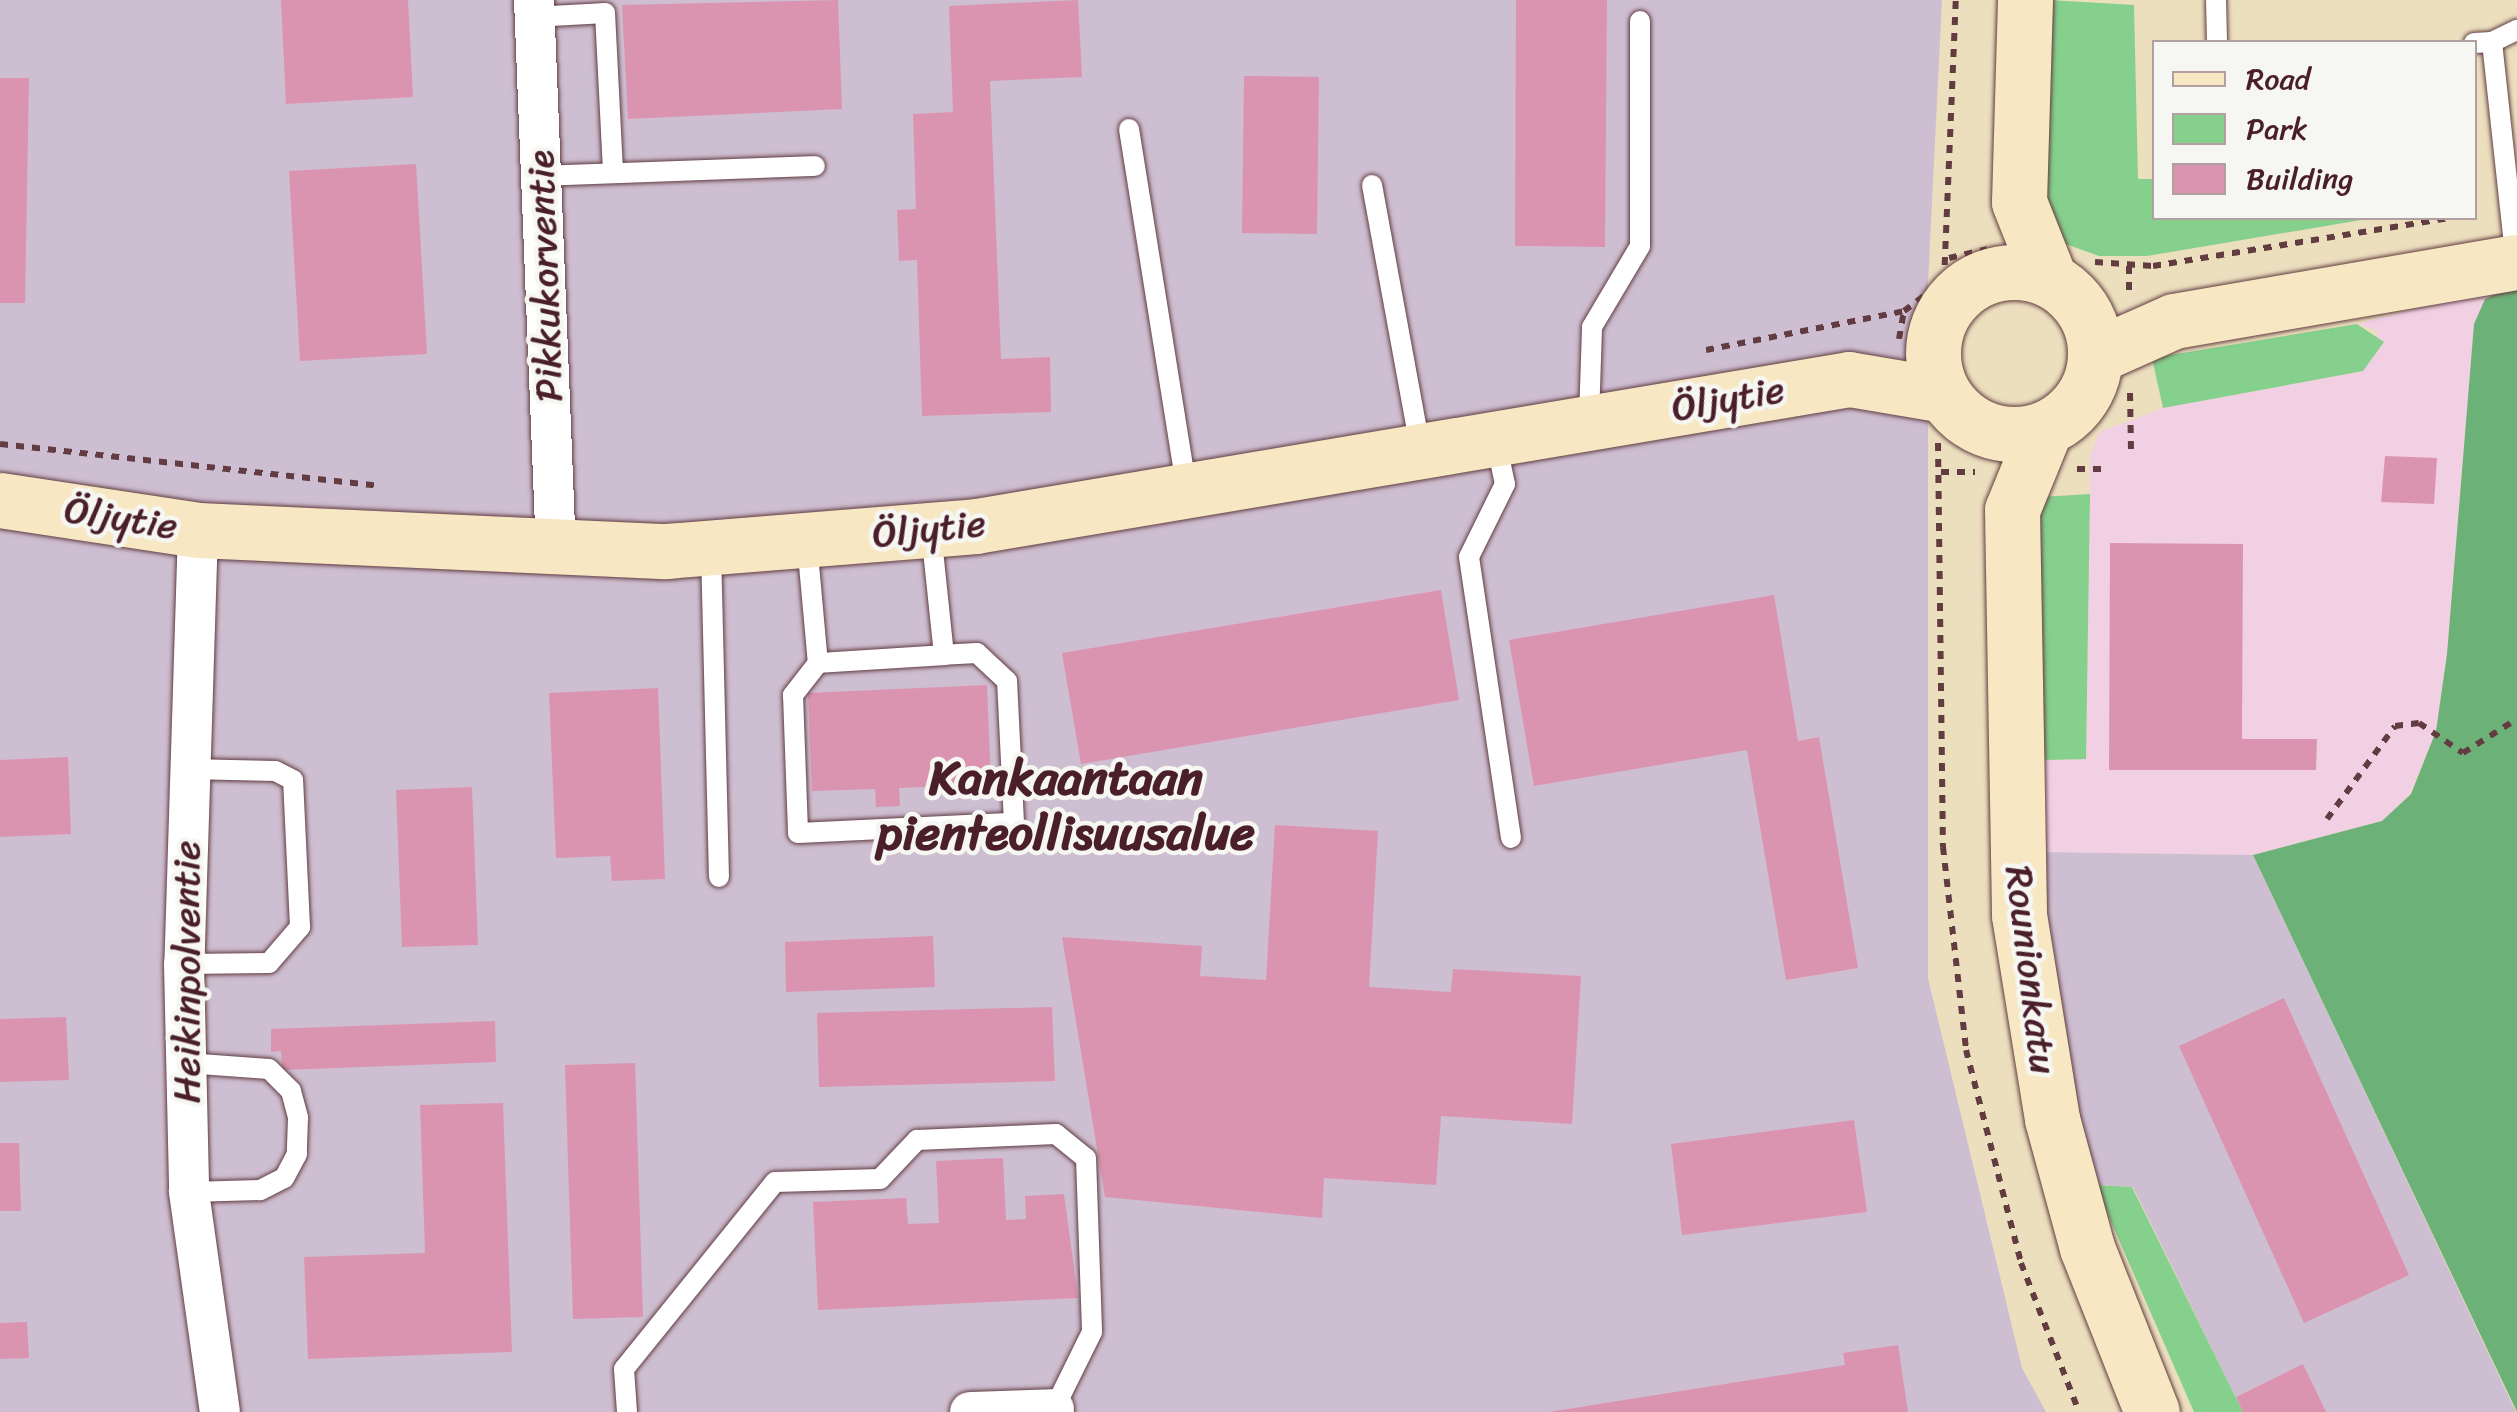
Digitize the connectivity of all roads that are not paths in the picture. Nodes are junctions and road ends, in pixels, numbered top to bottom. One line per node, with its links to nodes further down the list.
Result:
1 (2025, 0): 14 (main road)
2 (2216, 0): 6 (lane)
3 (534, 8): 10 (lane); 11 (street, Pikkukorventie)
4 (1640, 21): 16 (lane)
5 (2517, 30): 7 (lane)
6 (2217, 40)
7 (2483, 43): 13 (lane)
8 (1129, 129): 20 (lane)
9 (815, 166): 10 (lane)
10 (613, 173): 11 (lane)
11 (542, 176): 27 (street, Pikkukorventie)
12 (1372, 185): 19 (lane)
13 (2517, 262): 14 (main road)
14 (2027, 272): 15 (main road); 17 (main road)
15 (1916, 368): 16 (main road, Öljytie); 17 (main road, Öljytie); 22 (main road, Rounionkatu)
16 (1589, 423): 18 (main road, Öljytie)
17 (2045, 429): 22 (main road, Rounionkatu)
18 (1495, 440): 19 (main road, Öljytie); 31 (lane)
19 (1421, 453): 20 (main road, Öljytie)
20 (1188, 493): 24 (main road, Öljytie)
21 (0, 500): 23 (main road, Öljytie)
22 (2012, 510): 40 (main road, Rounionkatu)
23 (198, 530): 27 (main road, Öljytie); 30 (street, Heikinpolventie)
24 (930, 530): 25 (main road, Öljytie); 28 (lane)
25 (807, 542): 26 (main road, Öljytie); 29 (lane)
26 (710, 548): 27 (main road, Öljytie); 32 (lane)
27 (556, 552)
28 (944, 655): 29 (lane); 29 (lane)
29 (818, 664)
30 (188, 769): 33 (street, Heikinpolventie); 33 (lane)
31 (1512, 838)
32 (720, 877)
33 (184, 964): 34 (street, Heikinpolventie)
34 (186, 1062): 35 (street, Heikinpolventie); 35 (lane)
35 (189, 1192): 37 (street, Heikinpolventie)
36 (1054, 1409): 38 (lane); 39 (street)
37 (220, 1412)
38 (627, 1412)
39 (970, 1412)
40 (2152, 1412)

